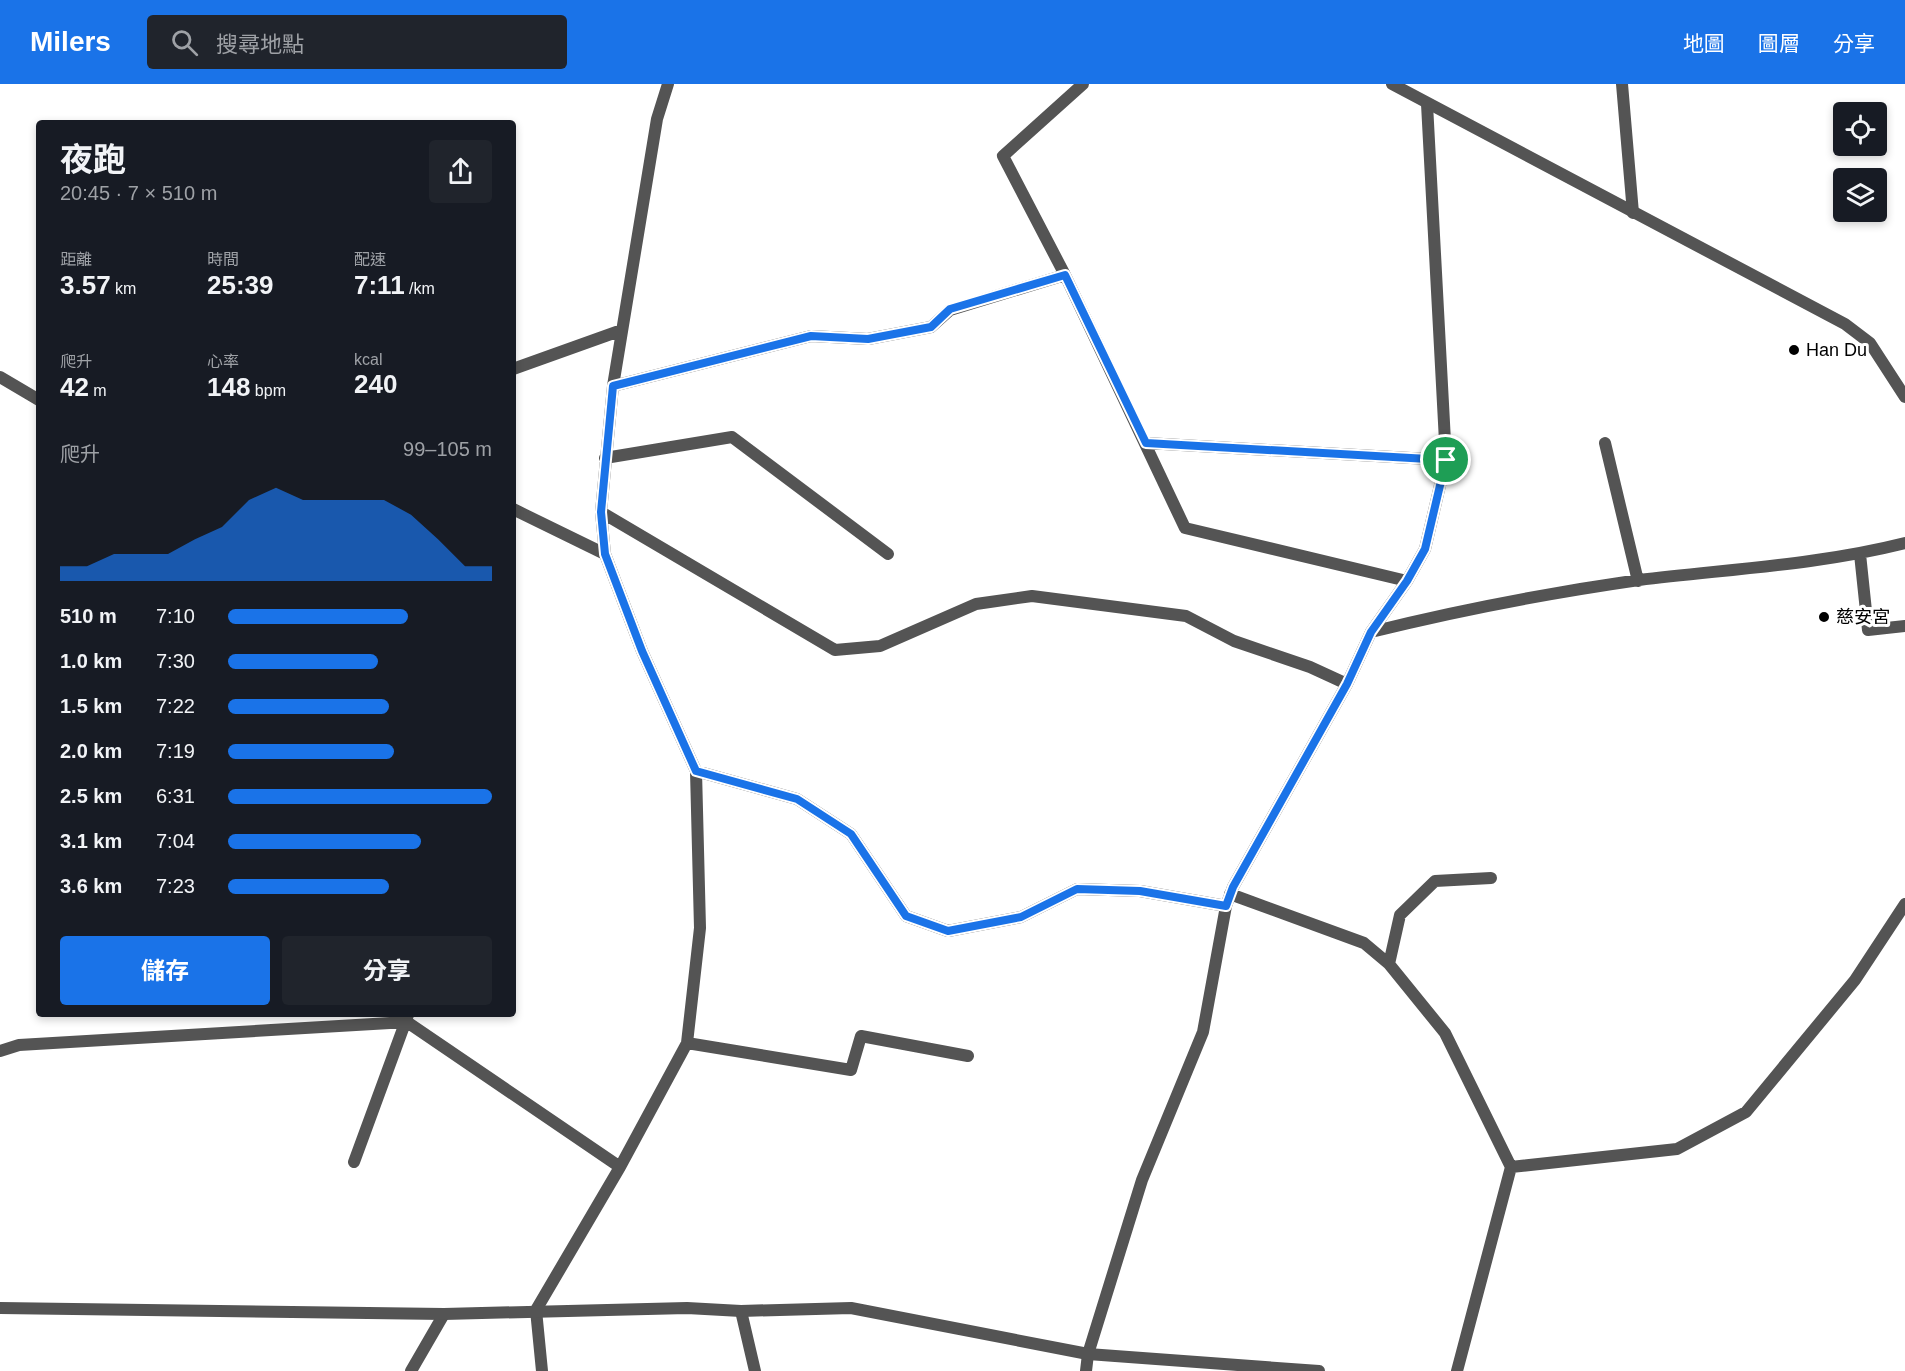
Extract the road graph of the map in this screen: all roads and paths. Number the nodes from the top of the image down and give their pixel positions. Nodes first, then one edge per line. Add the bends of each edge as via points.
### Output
1 (668, 84) edge
2 (1083, 84) edge
3 (1392, 84) edge
4 (1622, 84) edge
5 (1426, 104) junction
6 (1634, 213) junction
7 (1065, 275) junction
8 (622, 330) junction
9 (516, 368) edge
10 (0, 377) edge
11 (613, 386) junction
12 (1905, 397) edge
13 (36, 398) edge
14 (1146, 443) junction
15 (1605, 443) dead end
16 (605, 458) junction
17 (1446, 460) junction
18 (516, 510) edge
19 (601, 512) junction
20 (1905, 543) edge
21 (605, 554) junction
22 (888, 554) dead end
23 (1860, 554) junction
24 (1407, 581) junction
25 (1638, 581) junction
26 (1905, 626) edge
27 (1371, 632) junction
28 (1347, 684) junction
29 (696, 771) junction
30 (1491, 878) dead end
31 (1228, 900) junction
32 (1905, 904) edge
33 (1389, 964) junction
34 (408, 1018) edge
35 (687, 1043) junction
36 (0, 1051) edge
37 (968, 1056) dead end
38 (354, 1162) dead end
39 (620, 1167) junction
40 (1511, 1167) junction
41 (0, 1308) edge
42 (536, 1310) junction
43 (741, 1311) junction
44 (444, 1314) junction
45 (1088, 1354) junction
46 (411, 1371) edge
47 (542, 1371) edge
48 (755, 1371) edge
49 (1086, 1371) edge
50 (1319, 1371) edge
51 (1457, 1371) edge

1 - 8 street via 657,119
2 - 7 street via 1004,156
3 - 5 street
4 - 6 street
5 - 6 street
5 - 17 street
6 - 12 street via 1845,324 1870,343
7 - 11 street via 950,309 931,327 868,339 811,336
7 - 14 street
8 - 9 street
8 - 11 street
10 - 13 street
11 - 16 street
14 - 17 street
14 - 24 street via 1185,528
15 - 25 street
16 - 19 street
16 - 22 street via 732,438
17 - 24 street via 1425,549
18 - 21 street
19 - 21 street
19 - 28 street via 835,650 880,646 976,604 1032,596 1186,616 1234,640
20 - 23 street
21 - 29 street via 642,651
23 - 25 street
23 - 26 street via 1868,630
24 - 27 street
25 - 27 street via 1455,611
27 - 28 street
28 - 31 street
29 - 31 street via 797,799 851,834 906,916 948,931 1021,917 1077,889
29 - 35 street via 700,928
30 - 33 street via 1435,880 1400,915
31 - 33 street via 1364,943
31 - 45 street via 1203,1032 1142,1180
32 - 40 street via 1855,980 1746,1112 1677,1149
33 - 40 street via 1445,1033
34 - 36 street via 19,1045
34 - 38 street
34 - 39 street
35 - 37 street via 851,1070 861,1036
35 - 39 street
39 - 42 street
40 - 51 street
41 - 44 street
42 - 43 street
42 - 44 street
42 - 47 street
43 - 45 street via 850,1308
43 - 48 street
44 - 46 street
45 - 49 street
45 - 50 street

